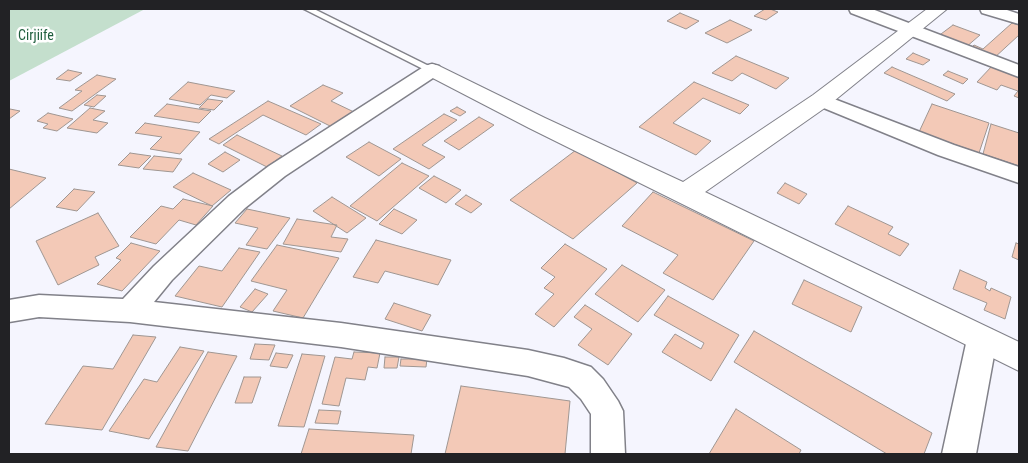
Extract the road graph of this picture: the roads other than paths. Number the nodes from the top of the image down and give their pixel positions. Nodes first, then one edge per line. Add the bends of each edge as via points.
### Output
1 (308, 9) edge
2 (857, 9) edge
3 (938, 9) edge
4 (988, 9) edge
5 (1019, 19) edge
6 (911, 29) junction
7 (432, 70) junction
8 (1019, 71) edge
9 (821, 100) junction
10 (1019, 175) edge
11 (685, 193) junction
12 (9, 311) edge
13 (130, 311) junction
14 (982, 339) junction
15 (1019, 357) edge
16 (608, 454) edge
17 (959, 454) edge

1 - 7 lane
2 - 6 street
3 - 6 street
4 - 5 street
6 - 8 street
6 - 9 street
7 - 11 street
7 - 13 street via 277,170 237,202 163,273
9 - 10 street
9 - 11 street
11 - 14 street
12 - 13 street via 39,306
13 - 16 street via 341,334 564,371 586,383 607,411
14 - 15 street
14 - 17 street

